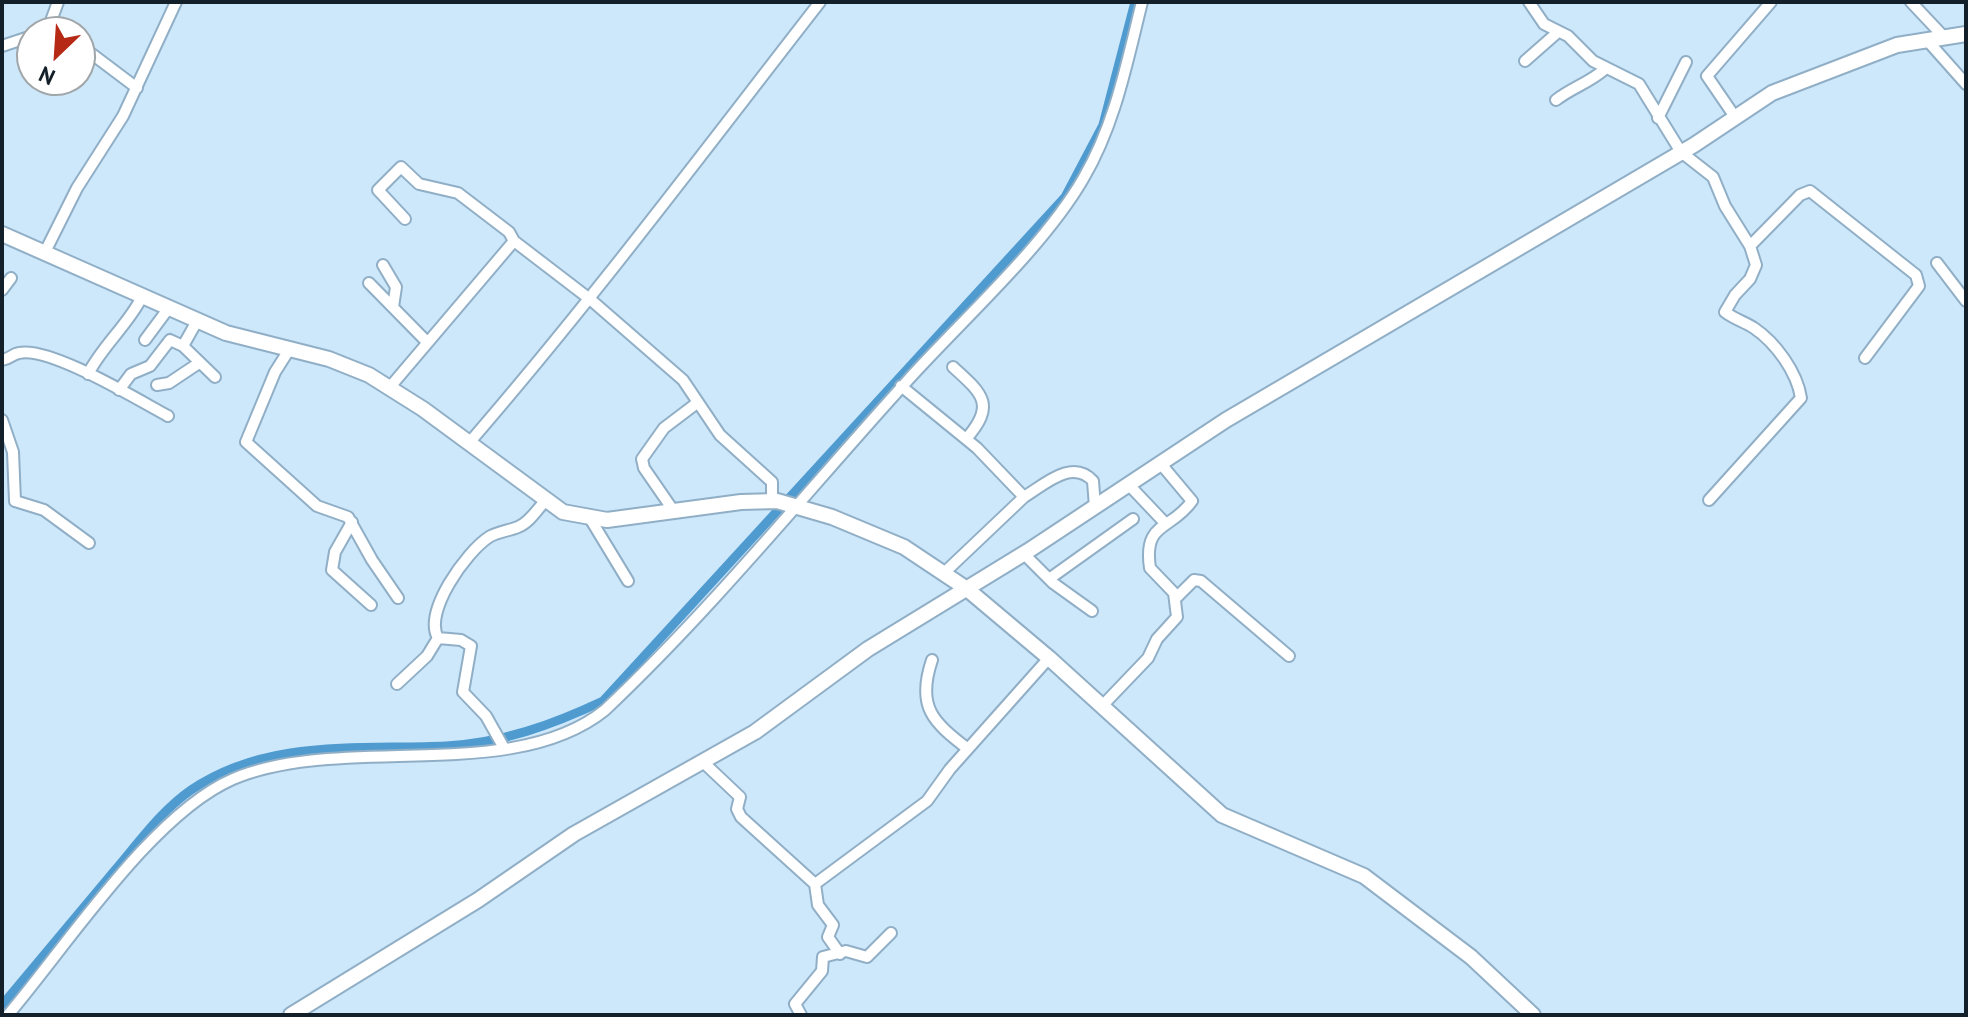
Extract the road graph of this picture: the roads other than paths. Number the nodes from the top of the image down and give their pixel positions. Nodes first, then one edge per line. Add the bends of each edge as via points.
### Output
1 (176, 2) edge
2 (820, 2) edge
3 (1142, 2) edge
4 (1771, 2) edge
5 (1911, 2) edge
6 (1533, 3) edge
7 (1558, 32) junction
8 (1966, 34) edge
9 (1943, 36) junction
10 (1926, 39) junction
11 (96, 57) edge
12 (1525, 61) dead end
13 (1686, 62) dead end
14 (1605, 69) junction
15 (1966, 84) edge
16 (137, 88) junction
17 (1556, 100) dead end
18 (1735, 117) junction
19 (1658, 118) junction
20 (1681, 152) junction
21 (405, 219) dead end
22 (2, 234) edge
23 (514, 241) junction
24 (1750, 246) junction
25 (45, 252) junction
26 (1937, 263) dead end
27 (383, 265) dead end
28 (11, 278) dead end
29 (369, 283) dead end
30 (2, 290) edge
31 (142, 297) junction
32 (591, 300) junction
33 (1966, 301) edge
34 (393, 307) junction
35 (168, 309) junction
36 (197, 321) junction
37 (145, 340) dead end
38 (427, 342) junction
39 (183, 346) junction
40 (289, 350) junction
41 (1865, 358) dead end
42 (2, 360) edge
43 (199, 363) junction
44 (953, 367) dead end
45 (88, 374) junction
46 (215, 377) dead end
47 (157, 385) dead end
48 (901, 386) junction
49 (390, 387) junction
50 (119, 390) junction
51 (697, 403) junction
52 (168, 416) dead end
53 (2, 420) edge
54 (966, 439) junction
55 (469, 443) junction
56 (1161, 464) junction
57 (1129, 485) junction
58 (1024, 497) junction
59 (1709, 500) dead end
60 (545, 501) junction
61 (784, 504) junction
62 (1095, 507) junction
63 (673, 510) junction
64 (1133, 519) dead end
65 (591, 520) junction
66 (352, 522) junction
67 (1165, 523) junction
68 (89, 543) dead end
69 (1024, 554) junction
70 (945, 572) junction
71 (1049, 579) junction
72 (628, 581) dead end
73 (967, 589) junction
74 (398, 598) dead end
75 (1175, 599) junction
76 (371, 605) dead end
77 (1092, 611) dead end
78 (438, 638) junction
79 (1289, 656) dead end
80 (1049, 658) junction
81 (932, 660) dead end
82 (397, 684) dead end
83 (1103, 705) junction
84 (503, 746) junction
85 (968, 749) junction
86 (703, 762) junction
87 (815, 884) junction
88 (891, 933) dead end
89 (840, 954) junction
90 (8, 1015) edge
91 (291, 1015) edge
92 (801, 1015) edge
93 (1533, 1015) edge

1 - 16 street
2 - 32 street
3 - 48 street via 1120,90 1083,179 1051,223
4 - 18 street via 1707,76
5 - 9 street
6 - 7 street via 1544,24
7 - 12 street
7 - 14 street
8 - 9 street
9 - 10 street
10 - 15 street
10 - 18 street via 1819,73 1772,93
11 - 16 street
13 - 19 street
14 - 17 street
14 - 19 street via 1639,84
16 - 25 street
18 - 20 street
19 - 20 street
20 - 24 street via 1713,177
20 - 56 street
21 - 23 street via 378,190 401,167 419,184 458,193
22 - 25 street
23 - 32 street
23 - 38 street
24 - 41 street via 1810,191 1916,275 1919,286
24 - 59 street via 1753,274 1725,312 1769,342 1793,372 1801,398
25 - 31 street
26 - 33 street
27 - 34 street via 396,287
28 - 30 street
29 - 34 street
31 - 35 street
31 - 45 street
32 - 51 street via 683,380
32 - 55 street
34 - 38 street
35 - 36 street
35 - 37 street
36 - 39 street
36 - 40 street
38 - 49 street
39 - 43 street
39 - 50 street via 167,341 150,366 131,374
40 - 49 street via 347,365
40 - 66 street via 246,442 317,506
42 - 45 street via 34,354
43 - 46 street
43 - 47 street
44 - 54 street via 976,388 984,410
45 - 50 street
48 - 54 street
48 - 61 street
49 - 55 street
50 - 52 street
51 - 61 street via 720,435 772,482
51 - 63 street via 664,428 642,459
53 - 68 street via 13,452 15,501 44,510
54 - 58 street
55 - 60 street
56 - 57 street
56 - 67 street via 1192,501
57 - 62 street
57 - 67 street
58 - 62 street via 1078,471 1093,481
58 - 70 street
60 - 65 street
60 - 78 street via 523,525 488,537 456,574 436,610
61 - 63 street
61 - 70 street via 882,537
61 - 84 street via 599,714 560,733
62 - 69 street
63 - 65 street
64 - 71 street
65 - 72 street
66 - 74 street
66 - 76 street via 335,552 332,570
67 - 75 street via 1152,535 1150,563
69 - 71 street
69 - 73 street
70 - 73 street
71 - 77 street
73 - 80 street
73 - 86 street via 868,649 755,732
75 - 79 street via 1194,580 1201,581
75 - 83 street via 1175,619 1148,658
78 - 82 street via 424,660
78 - 84 street via 471,646 463,692
80 - 83 street
80 - 85 street
81 - 85 street via 927,676 929,712
83 - 93 street via 1222,815 1364,876 1471,957
84 - 90 street via 299,763 220,787 194,802 153,840
85 - 87 street via 917,810
86 - 87 street via 740,797 741,817
86 - 91 street via 574,834
87 - 89 street via 818,905 833,925 828,937
88 - 89 street via 867,957
89 - 92 street via 823,957 822,971 795,1004

